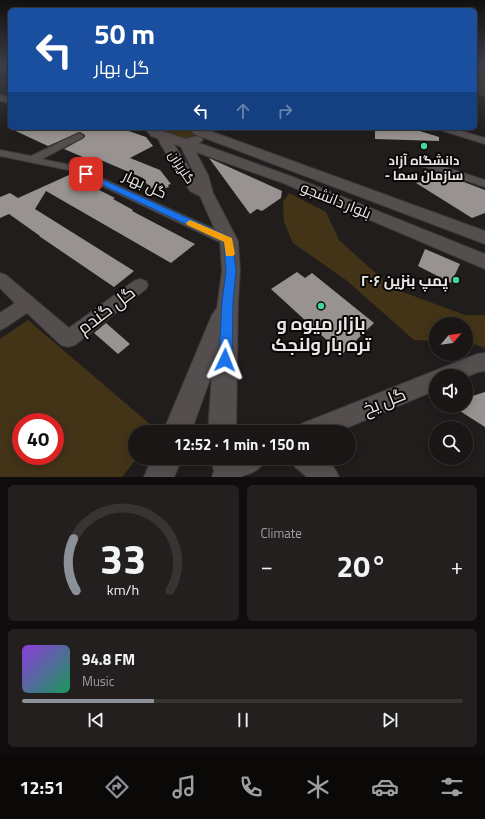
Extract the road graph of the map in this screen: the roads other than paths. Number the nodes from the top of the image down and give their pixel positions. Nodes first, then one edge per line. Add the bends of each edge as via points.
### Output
1 (450, 130) edge
2 (153, 131) edge
3 (191, 134) edge
4 (485, 134) edge
5 (79, 136) dead end
6 (470, 136) junction
7 (485, 141) edge
8 (0, 153) edge
9 (34, 160) junction
10 (420, 162) dead end
11 (485, 184) edge
12 (206, 193) junction
13 (485, 238) edge
14 (229, 240) junction
15 (485, 262) edge
16 (0, 279) edge
17 (140, 285) dead end
18 (228, 302) junction
19 (27, 304) junction
20 (0, 322) edge
21 (485, 362) edge
22 (462, 369) edge
23 (429, 383) edge
24 (180, 425) edge
25 (222, 425) edge
26 (326, 425) edge
27 (164, 465) edge
28 (312, 465) edge
29 (159, 477) edge
30 (326, 477) edge

1 - 6 street
2 - 3 main road
2 - 12 street, گلریزان via 167,145 195,188
3 - 12 street, گلریزان
3 - 13 main road, بلوار دانشجو
3 - 15 main road, بلوار دانشجو via 288,180
4 - 6 street
5 - 9 street
6 - 7 street
8 - 9 street, گل بهار
9 - 14 street, گل بهار via 71,168
10 - 11 street
12 - 14 street, گلریزان
14 - 18 street, گلریزان via 231,271
16 - 19 street, گل گندم
17 - 19 street, گل گندم via 68,339
18 - 24 street, گلریزان
18 - 25 street, گلریزان
19 - 20 street
21 - 22 street
23 - 26 street, گل یخ
27 - 29 street
28 - 30 street

